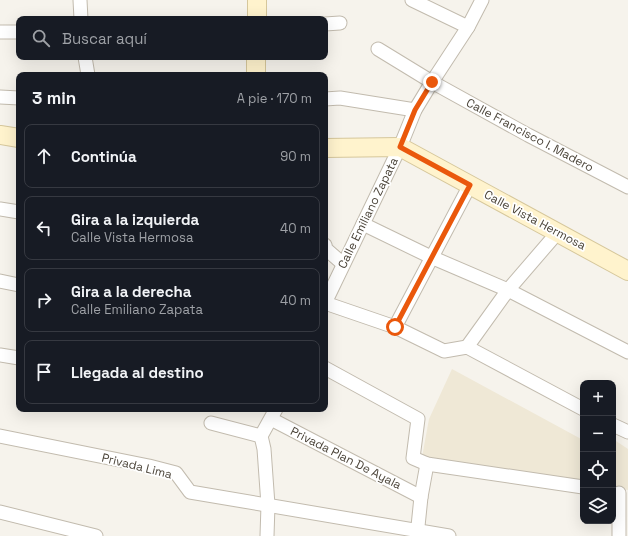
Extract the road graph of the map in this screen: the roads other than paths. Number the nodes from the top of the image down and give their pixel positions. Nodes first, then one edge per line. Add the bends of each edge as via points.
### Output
1 (80, 0) edge
2 (256, 0) edge
3 (412, 0) edge
4 (482, 0) edge
5 (81, 16) edge
6 (257, 16) edge
7 (340, 23) dead end
8 (328, 24) edge
9 (468, 27) junction
10 (0, 32) edge
11 (16, 32) edge
12 (378, 49) dead end
13 (86, 60) edge
14 (256, 60) edge
15 (88, 72) edge
16 (256, 72) edge
17 (432, 82) junction
18 (0, 97) edge
19 (16, 98) edge
20 (328, 99) edge
21 (415, 110) junction
22 (0, 135) edge
23 (16, 138) edge
24 (400, 147) junction
25 (328, 148) edge
26 (470, 185) junction
27 (628, 187) edge
28 (0, 209) edge
29 (16, 212) edge
30 (363, 224) junction
31 (558, 232) junction
32 (328, 252) edge
33 (431, 257) junction
34 (343, 264) junction
35 (628, 271) edge
36 (0, 282) edge
37 (16, 285) edge
38 (508, 290) junction
39 (328, 296) edge
40 (328, 304) edge
41 (395, 327) junction
42 (467, 347) junction
43 (628, 352) edge
44 (0, 355) edge
45 (16, 358) edge
46 (328, 370) edge
47 (580, 407) edge
48 (274, 414) edge
49 (211, 423) dead end
50 (616, 426) edge
51 (628, 432) edge
52 (0, 436) edge
53 (261, 436) junction
54 (427, 464) junction
55 (580, 487) edge
56 (620, 493) edge
57 (421, 497) junction
58 (268, 505) junction
59 (0, 512) edge
60 (418, 534) edge
61 (96, 536) edge
62 (268, 536) edge
63 (449, 536) edge
64 (619, 536) edge

1 - 5 street
2 - 6 street
3 - 9 street
4 - 9 street, Calle Emiliano Zapata
7 - 8 street
9 - 17 street, Calle Emiliano Zapata
10 - 11 street
12 - 17 street, Calle Francisco I. Madero
13 - 15 street
14 - 16 street
17 - 21 street, Calle Emiliano Zapata
17 - 27 street, Calle Francisco I. Madero
18 - 19 street
20 - 21 street via 340,98
21 - 24 street, Calle Emiliano Zapata
22 - 23 street
24 - 25 street
24 - 26 street, Calle Vista Hermosa
24 - 30 street, Calle Emiliano Zapata
26 - 31 street, Calle Vista Hermosa
26 - 33 street
28 - 29 street
30 - 33 street
30 - 34 street, Calle Emiliano Zapata
31 - 35 street, Calle Vista Hermosa
31 - 38 street
32 - 34 street
33 - 38 street
33 - 41 street
34 - 39 street, Calle Emiliano Zapata
36 - 37 street
38 - 42 street
38 - 43 street
40 - 41 street
41 - 42 street via 444,351
42 - 47 street
44 - 45 street
46 - 54 street via 418,419 413,458
48 - 53 street
48 - 57 street, Privada Plan De Ayala
49 - 53 street
50 - 51 street
52 - 58 street, Privada Lima via 176,473 190,492
53 - 58 street
54 - 55 street
54 - 57 street
56 - 64 street
57 - 60 street
58 - 60 street, Privada Lima
58 - 62 street
59 - 61 street
60 - 63 street, Privada Lima

